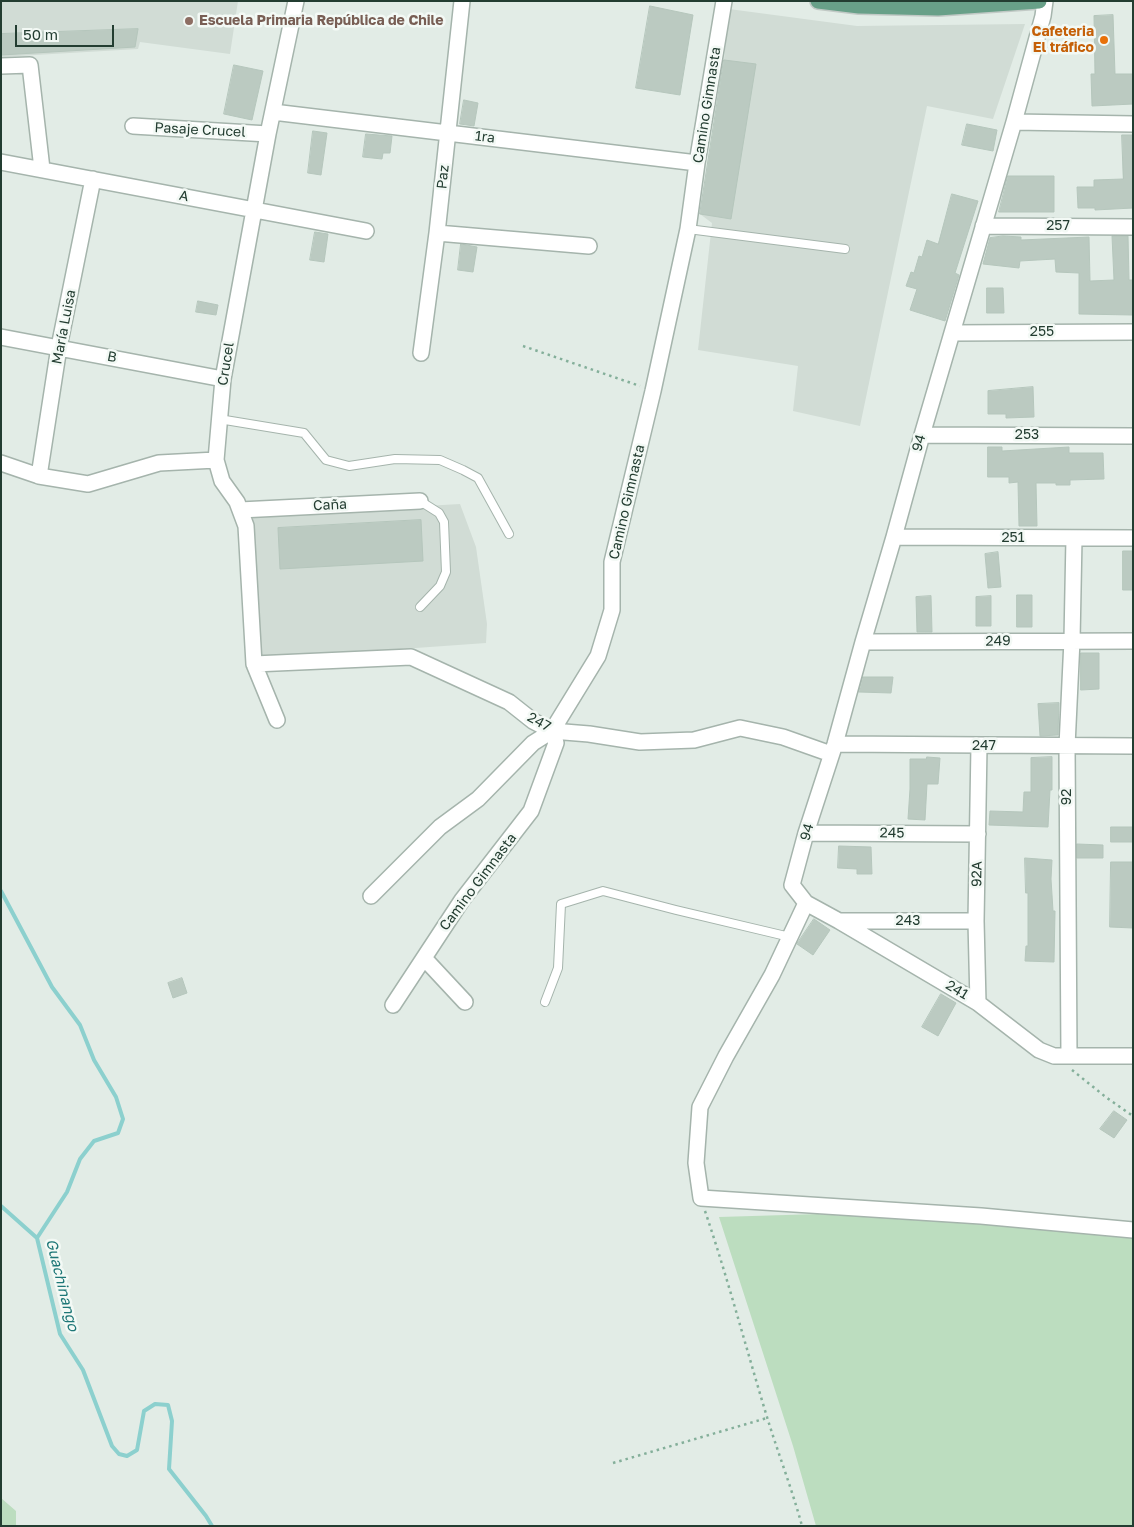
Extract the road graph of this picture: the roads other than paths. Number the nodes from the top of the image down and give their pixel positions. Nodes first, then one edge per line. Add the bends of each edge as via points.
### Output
1 (296, 1) edge
2 (462, 1) edge
3 (724, 1) edge
4 (818, 1) edge
5 (1039, 1) edge
6 (1044, 1) edge
7 (1020, 2) edge
8 (938, 4) edge
9 (1, 66) edge
10 (273, 112) junction
11 (1014, 122) junction
12 (1133, 124) edge
13 (133, 126) dead end
14 (447, 133) junction
15 (268, 134) junction
16 (1, 162) edge
17 (697, 163) junction
18 (42, 169) junction
19 (93, 179) junction
20 (254, 210) junction
21 (983, 226) junction
22 (1133, 227) edge
23 (688, 229) junction
24 (366, 231) dead end
25 (437, 233) junction
26 (589, 246) dead end
27 (845, 249) dead end
28 (952, 332) junction
29 (1133, 332) edge
30 (1, 336) edge
31 (59, 347) junction
32 (421, 353) dead end
33 (223, 379) junction
34 (219, 419) junction
35 (922, 435) junction
36 (1133, 436) edge
37 (216, 460) junction
38 (1, 463) edge
39 (39, 476) junction
40 (420, 501) joint
41 (240, 510) junction
42 (510, 534) dead end
43 (894, 537) junction
44 (1074, 538) junction
45 (1133, 538) edge
46 (420, 607) dead end
47 (1072, 640) junction
48 (1133, 641) edge
49 (862, 642) junction
50 (254, 664) junction
51 (277, 720) dead end
52 (552, 731) junction
53 (979, 746) junction
54 (1066, 746) junction
55 (1133, 746) edge
56 (833, 749) junction
57 (806, 833) junction
58 (978, 834) junction
59 (792, 885) joint
60 (371, 896) dead end
61 (806, 903) junction
62 (840, 921) junction
63 (976, 921) junction
64 (790, 937) junction
65 (424, 958) junction
66 (465, 1002) dead end
67 (545, 1002) dead end
68 (978, 1003) junction
69 (393, 1005) dead end
70 (1062, 1056) junction
71 (1133, 1056) edge
72 (1133, 1230) edge

1 - 10 street, Crucel
2 - 14 street, Paz
3 - 17 street, Camino Gimnasta
4 - 8 main road via 859,6
5 - 7 main road
6 - 11 street, 94 via 1043,16
7 - 8 main road
9 - 18 street via 30,65
10 - 14 street, 1ra
10 - 15 street, Crucel
11 - 12 street
11 - 21 street, 94
13 - 15 street, Pasaje Crucel
14 - 17 street, 1ra
14 - 25 street, Paz
15 - 20 street, Crucel
16 - 18 street, A
17 - 23 street, Camino Gimnasta
18 - 19 street, A
19 - 20 street, A
19 - 31 street, María Luisa
20 - 24 street, A
20 - 33 street, Crucel
21 - 22 street, 257
21 - 28 street, 94
23 - 27 lane
23 - 52 street, Camino Gimnasta via 612,562 612,610 598,656
25 - 26 street
25 - 32 street, Paz
28 - 29 street, 255
28 - 35 street, 94
30 - 31 street, B
31 - 33 street, B
31 - 39 street, María Luisa
33 - 34 street, Crucel
34 - 37 street, Crucel
34 - 42 lane via 304,433 326,460 349,466 395,459 440,460 478,478
35 - 36 street, 253
35 - 43 street, 94
37 - 39 street via 159,463 88,484
37 - 41 street, Crucel via 222,481
38 - 39 street
40 - 41 street, Caña
40 - 46 lane via 439,513 444,522 446,572 440,586
41 - 50 street, Crucel via 246,526
43 - 44 street, 251
43 - 49 street, 94
44 - 45 street, 251
44 - 47 street, 92
47 - 48 street, 249
47 - 49 street, 249
47 - 54 street, 92
49 - 56 street, 94
50 - 51 street, Crucel
50 - 52 street, 247 via 412,657 509,702
52 - 56 street, 247 via 640,742 694,740 740,728
52 - 60 street via 533,743 478,799 440,827
52 - 65 street, Camino Gimnasta via 556,743 531,811 462,900
53 - 54 street, 247
53 - 56 street, 247
53 - 58 street, 92A
54 - 55 street, 247
54 - 70 street, 92
56 - 57 street, 94
57 - 58 street, 245
57 - 59 street, 94
58 - 63 street, 92A
59 - 61 street, 241
61 - 62 street, 241
61 - 64 street
62 - 63 street, 243
62 - 68 street, 241
63 - 68 street, 92A
64 - 67 lane via 603,891 561,904 558,968
64 - 72 street via 700,1107 696,1162 701,1198 981,1216
65 - 66 street
65 - 69 street, Camino Gimnasta
68 - 70 street, 241 via 1039,1050
70 - 71 street, 241

